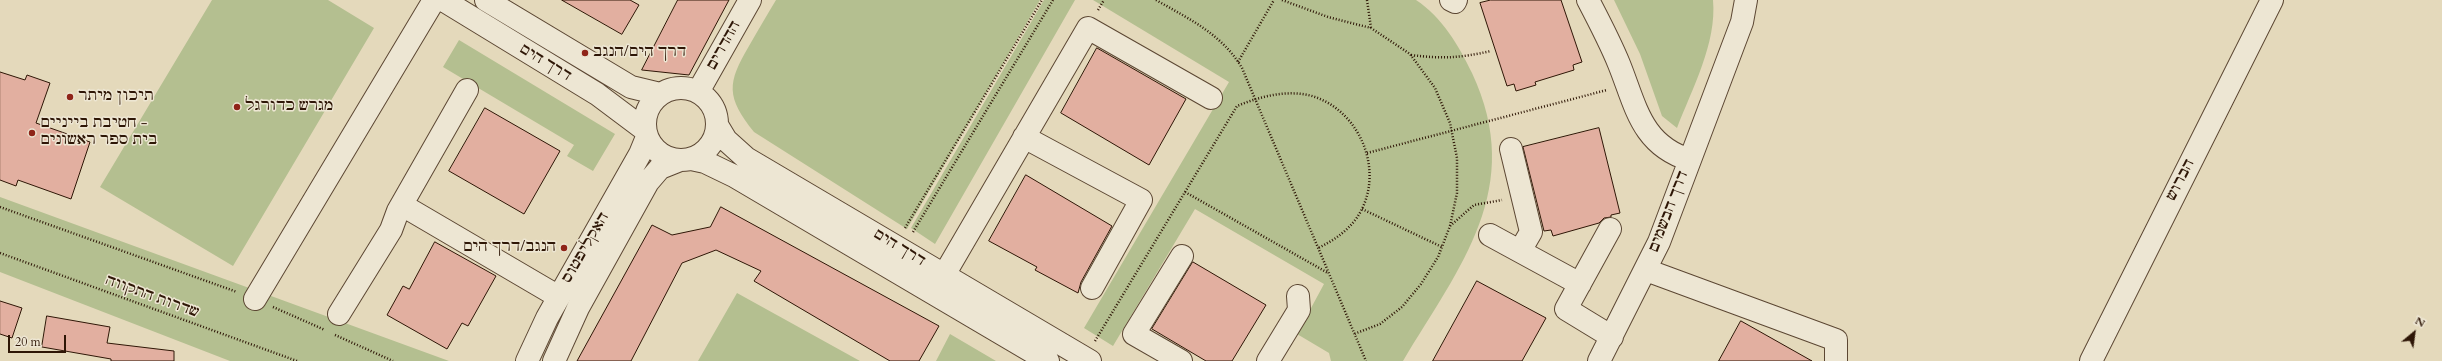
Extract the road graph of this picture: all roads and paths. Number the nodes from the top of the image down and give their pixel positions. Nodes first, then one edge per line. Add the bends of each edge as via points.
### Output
1 (434, 0) edge
2 (443, 0) edge
3 (486, 0) edge
4 (750, 0) edge
5 (1042, 0) edge
6 (1053, 0) edge
7 (1156, 0) edge
8 (1274, 0) edge
9 (1282, 0) edge
10 (1367, 0) edge
11 (1451, 0) edge
12 (1456, 0) edge
13 (1588, 0) edge
14 (1731, 0) edge
15 (1746, 0) edge
16 (2272, 0) edge
17 (1371, 28) junction
18 (1491, 51) dead end
19 (1410, 54) junction
20 (1728, 58) junction
21 (1238, 62) junction
22 (1627, 85) junction
23 (467, 90) dead end
24 (698, 92) junction
25 (660, 94) junction
26 (1211, 98) dead end
27 (1255, 98) junction
28 (717, 125) junction
29 (1451, 131) junction
30 (646, 133) junction
31 (1024, 137) junction
32 (1511, 149) dead end
33 (1367, 153) junction
34 (685, 160) junction
35 (1690, 160) junction
36 (1185, 192) junction
37 (1522, 197) junction
38 (402, 205) junction
39 (0, 207) edge
40 (1362, 210) junction
41 (1450, 226) junction
42 (1610, 229) dead end
43 (1490, 235) dead end
44 (1442, 247) junction
45 (899, 248) junction
46 (1318, 248) junction
47 (1520, 251) junction
48 (0, 253) edge
49 (1182, 256) dead end
50 (1646, 270) junction
51 (1328, 273) junction
52 (944, 275) junction
53 (1580, 284) junction
54 (1092, 288) dead end
55 (1298, 296) dead end
56 (559, 297) junction
57 (255, 299) junction
58 (339, 314) dead end
59 (1354, 334) junction
60 (1612, 337) junction
61 (1088, 359) edge
62 (297, 361) edge
63 (393, 361) edge
64 (528, 361) edge
65 (554, 361) edge
66 (1048, 361) edge
67 (1181, 361) edge
68 (1268, 361) edge
69 (1366, 361) edge
70 (1599, 361) edge
71 (1836, 361) edge
72 (2090, 361) edge

1 - 57 street
2 - 30 street, דרך הים via 597,94
3 - 25 street, דרך הים via 631,87
4 - 24 street, ההדרים
5 - 45 path
6 - 45 path
7 - 21 path via 1213,34
8 - 21 path
9 - 17 path via 1328,17
10 - 17 path
11 - 12 street
13 - 22 street
14 - 20 street, דרך הבשמים via 1732,26
15 - 20 street, דרך הבשמים via 1742,22
16 - 72 street, הברוש
17 - 19 path
18 - 19 path via 1463,58 1441,59
19 - 29 path via 1435,88
20 - 35 street, דרך הבשמים
21 - 27 path
22 - 29 path
22 - 35 street via 1638,115 1649,134 1669,152
23 - 38 street
24 - 25 street via 681,88
24 - 28 street via 714,109
25 - 30 street via 652,101 646,112
26 - 31 street via 1088,28
27 - 33 path via 1296,94 1322,100 1333,106 1354,125
27 - 36 path via 1237,106 1231,113
27 - 46 path
28 - 34 street via 709,147 701,154
28 - 45 street, דרך הים via 732,147 746,158
29 - 33 path
29 - 41 path via 1457,158 1457,193
30 - 34 street via 654,148 663,156
30 - 56 street, האקליפטוס via 640,154
31 - 52 street
31 - 54 street via 1141,200
32 - 37 street
33 - 40 path via 1370,178
34 - 65 street, האקליפטוס via 660,168 648,182 578,308
34 - 66 street, דרך הים via 705,162 734,176
35 - 50 street, דרך הבשמים
36 - 51 path
36 - 61 path
37 - 41 path via 1474,205
37 - 47 street via 1531,232
38 - 56 street
38 - 58 street via 391,230
39 - 57 path
40 - 44 path
40 - 46 path via 1341,235
41 - 44 path
42 - 53 street
43 - 47 street
44 - 59 path via 1422,284 1402,307 1380,324
45 - 52 street, דרך הים
46 - 51 path
47 - 53 street
48 - 62 path, שדרות התקווה
49 - 67 street via 1134,334
50 - 60 street, דרך הבשמים
50 - 71 street via 1836,340
51 - 59 path
52 - 61 street, דרך הים
53 - 60 street via 1566,309
55 - 68 street via 1299,310
56 - 64 street, האקליפטוס
57 - 63 path
59 - 69 path
60 - 70 street, דרך הבשמים

